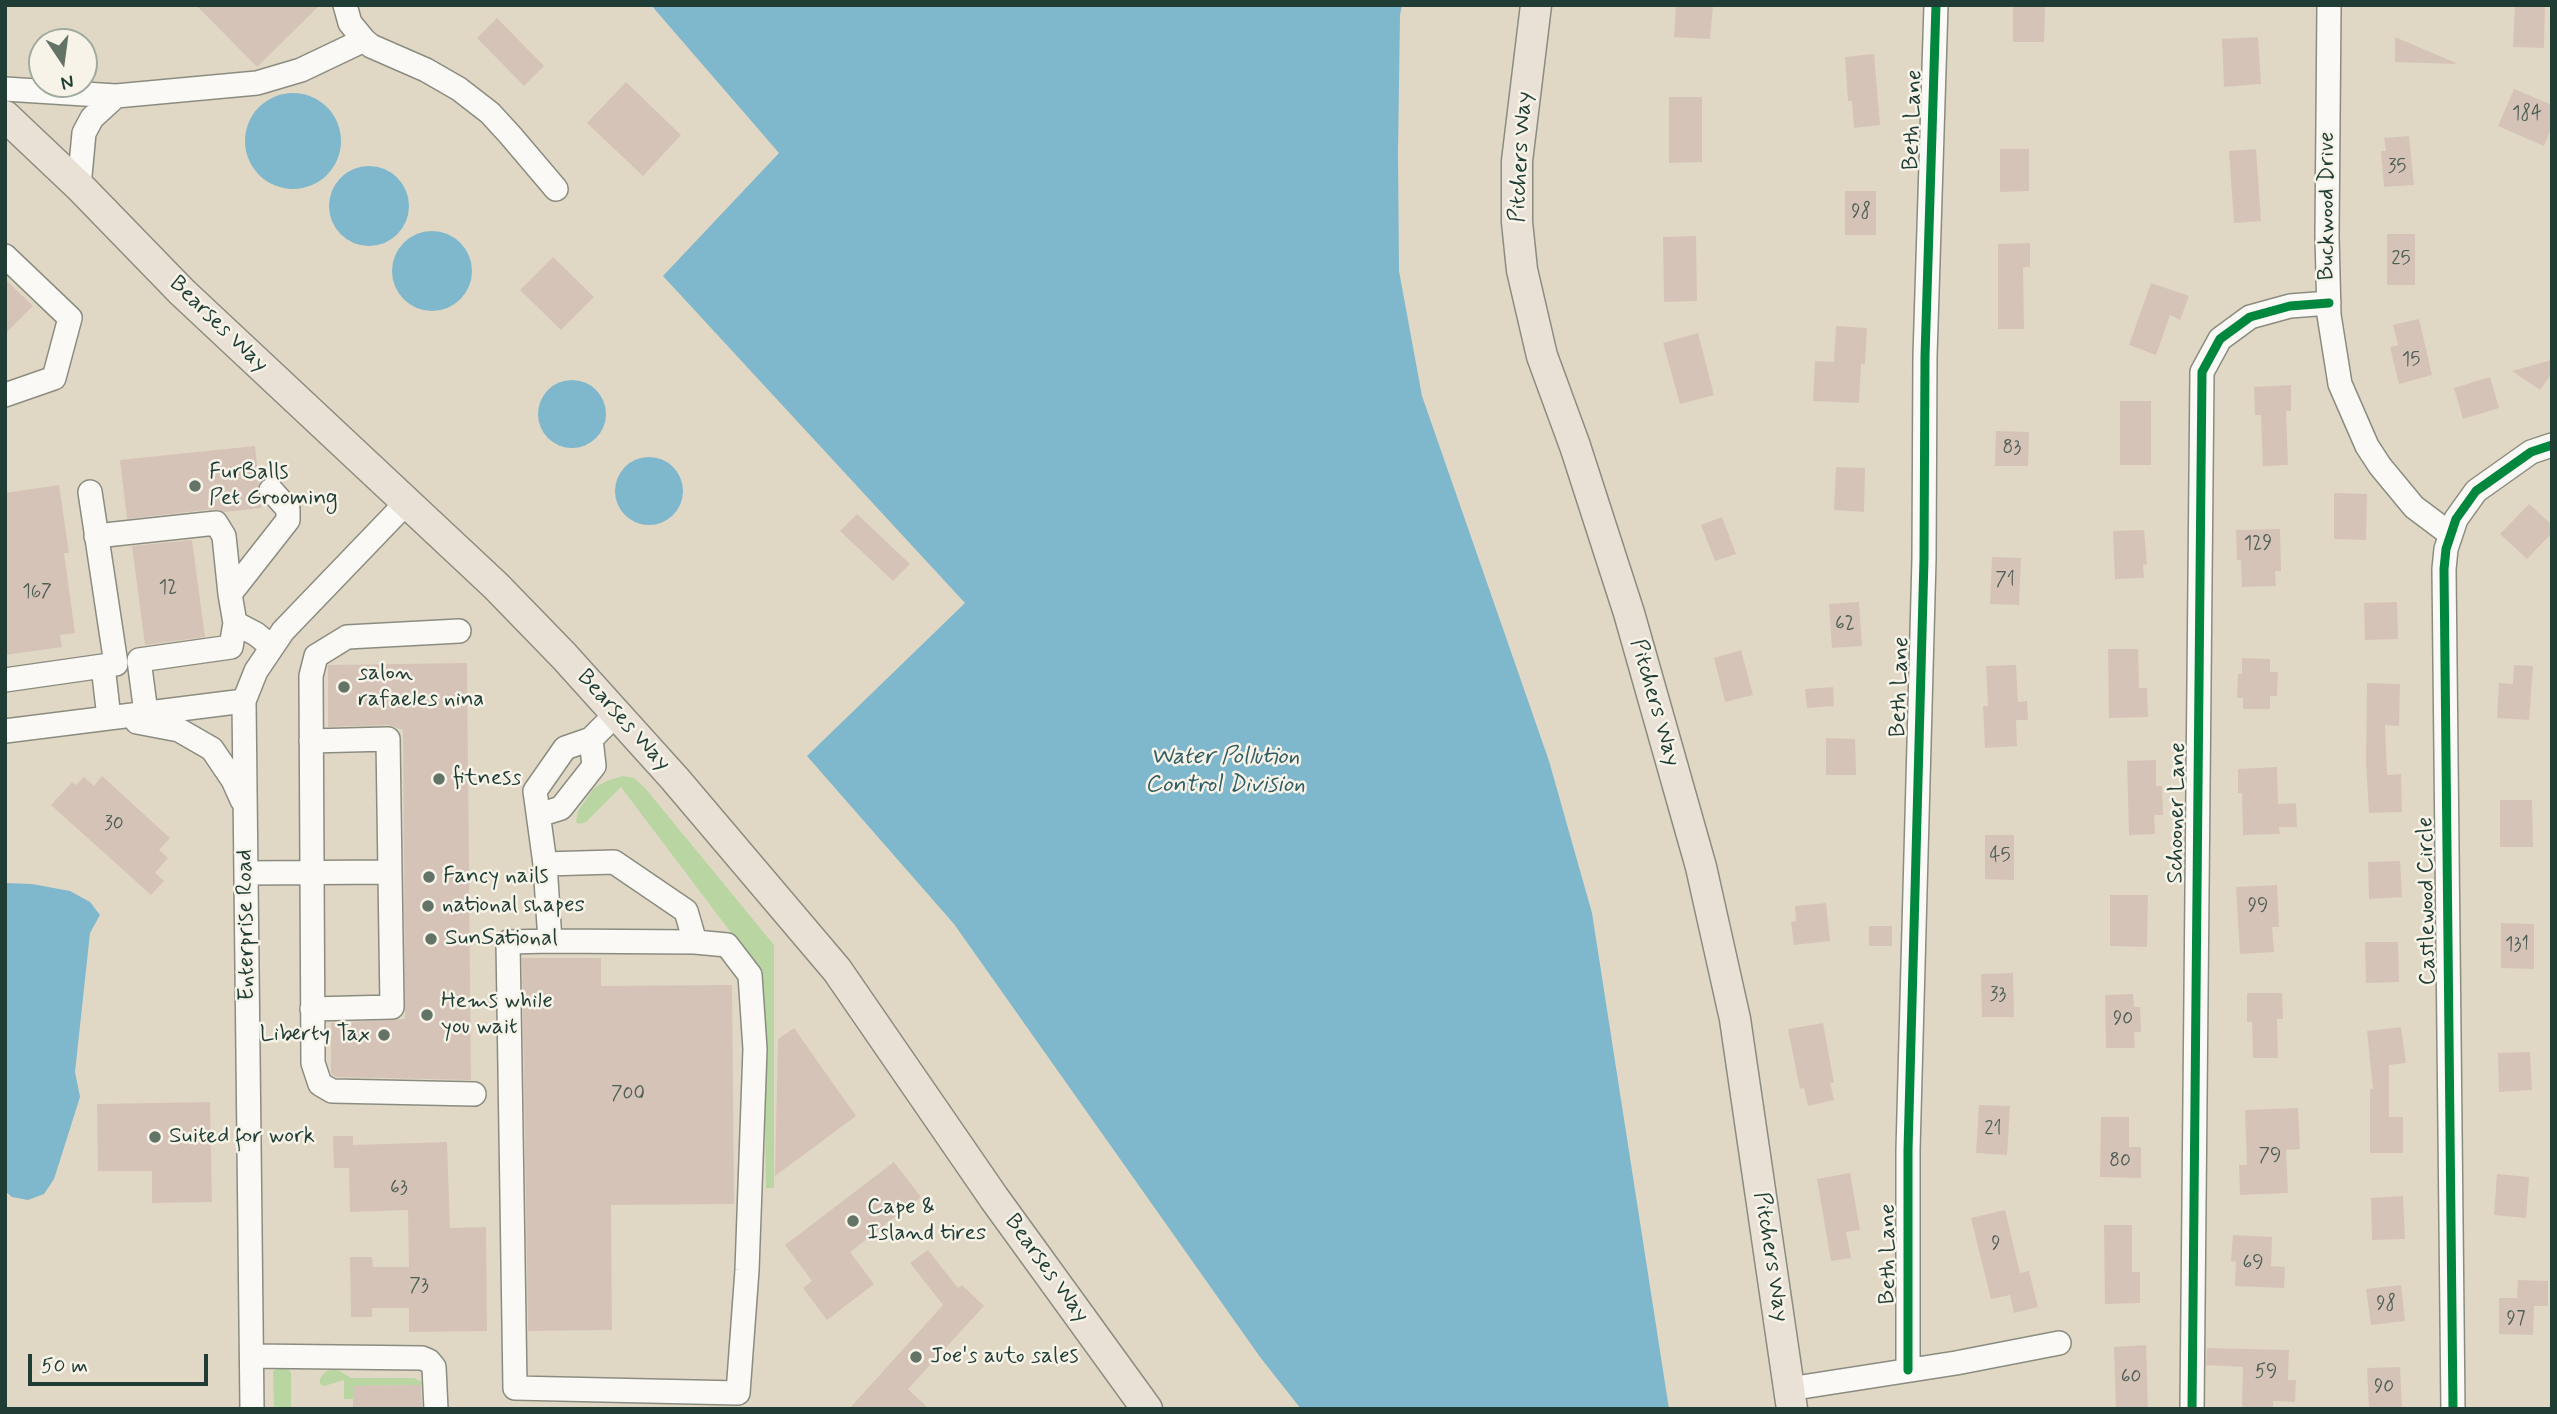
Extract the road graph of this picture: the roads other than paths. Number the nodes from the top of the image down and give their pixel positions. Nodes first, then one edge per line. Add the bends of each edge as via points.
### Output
1 (345, 5) edge
2 (1536, 5) edge
3 (1936, 5) edge
4 (2329, 5) edge
5 (364, 40) junction
6 (5, 89) edge
7 (116, 96) junction
8 (5, 116) edge
9 (79, 186) junction
10 (556, 189) dead end
11 (5, 256) edge
12 (2329, 303) junction
13 (5, 395) edge
14 (2552, 445) edge
15 (271, 490) dead end
16 (90, 492) dead end
17 (407, 502) junction
18 (2450, 534) junction
19 (96, 536) junction
20 (230, 594) junction
21 (235, 623) junction
22 (458, 631) dead end
23 (272, 647) junction
24 (138, 660) junction
25 (109, 665) junction
26 (5, 680) edge
27 (244, 701) junction
28 (146, 713) junction
29 (617, 713) junction
30 (102, 719) junction
31 (5, 732) edge
32 (591, 739) junction
33 (311, 741) junction
34 (246, 808) junction
35 (539, 816) junction
36 (545, 864) junction
37 (388, 872) junction
38 (246, 873) junction
39 (312, 873) junction
40 (550, 942) junction
41 (695, 942) junction
42 (312, 1009) junction
43 (474, 1094) dead end
44 (2059, 1343) dead end
45 (253, 1356) junction
46 (1908, 1370) junction
47 (1790, 1399) edge
48 (252, 1409) edge
49 (436, 1409) edge
50 (1147, 1409) edge
51 (2192, 1409) edge
52 (2453, 1409) edge

1 - 5 street via 349,23
2 - 47 main road, Pitchers Way via 1517,174 1522,270 1542,356 1629,613 1701,867 1735,1019
3 - 46 street, Beth Lane via 1925,356
4 - 12 street, Buckwood Drive
5 - 7 street via 274,79
5 - 10 street via 459,89 511,136
6 - 7 street
7 - 9 street via 92,118 84,133
8 - 9 main road, Bearses Way
9 - 17 main road, Bearses Way via 182,292
11 - 13 street via 70,318 54,378
12 - 18 street, Buckwood Drive via 2340,384 2367,446 2413,507
12 - 51 street, Schooner Lane via 2290,306 2250,317 2220,339 2202,372
14 - 18 street, Castlewood Circle via 2531,452 2476,491
15 - 20 street via 288,509 288,520
16 - 19 street
17 - 23 street, Enterprise Road via 296,616
17 - 29 main road, Bearses Way via 496,586
18 - 52 street, Castlewood Circle via 2444,569
19 - 20 street via 216,523 224,536
19 - 25 street
20 - 21 street
21 - 23 street
21 - 24 street via 231,647
22 - 33 street via 347,637 316,656 311,676
23 - 27 street, Enterprise Road
24 - 25 street
24 - 28 street
25 - 26 street
25 - 30 street
27 - 28 street
27 - 34 street, Enterprise Road
28 - 30 street
29 - 32 street
29 - 50 main road, Bearses Way via 837,970
30 - 31 street
30 - 34 street via 158,724 195,737 221,760
32 - 35 street via 594,766 561,808
32 - 35 street via 565,748 535,791
33 - 37 street via 388,739
33 - 39 street
34 - 38 street, Enterprise Road
35 - 36 street
36 - 40 street
36 - 41 street via 614,862 686,911
37 - 39 street
37 - 42 street via 392,1007
38 - 39 street
38 - 45 street, Enterprise Road
39 - 42 street
40 - 41 street
40 - 41 street via 508,942 515,1388 738,1393 755,1049 750,975 727,945
42 - 43 street via 313,1063 320,1084 332,1091
44 - 46 street
45 - 48 street, Enterprise Road
45 - 49 street via 429,1361
46 - 47 street

